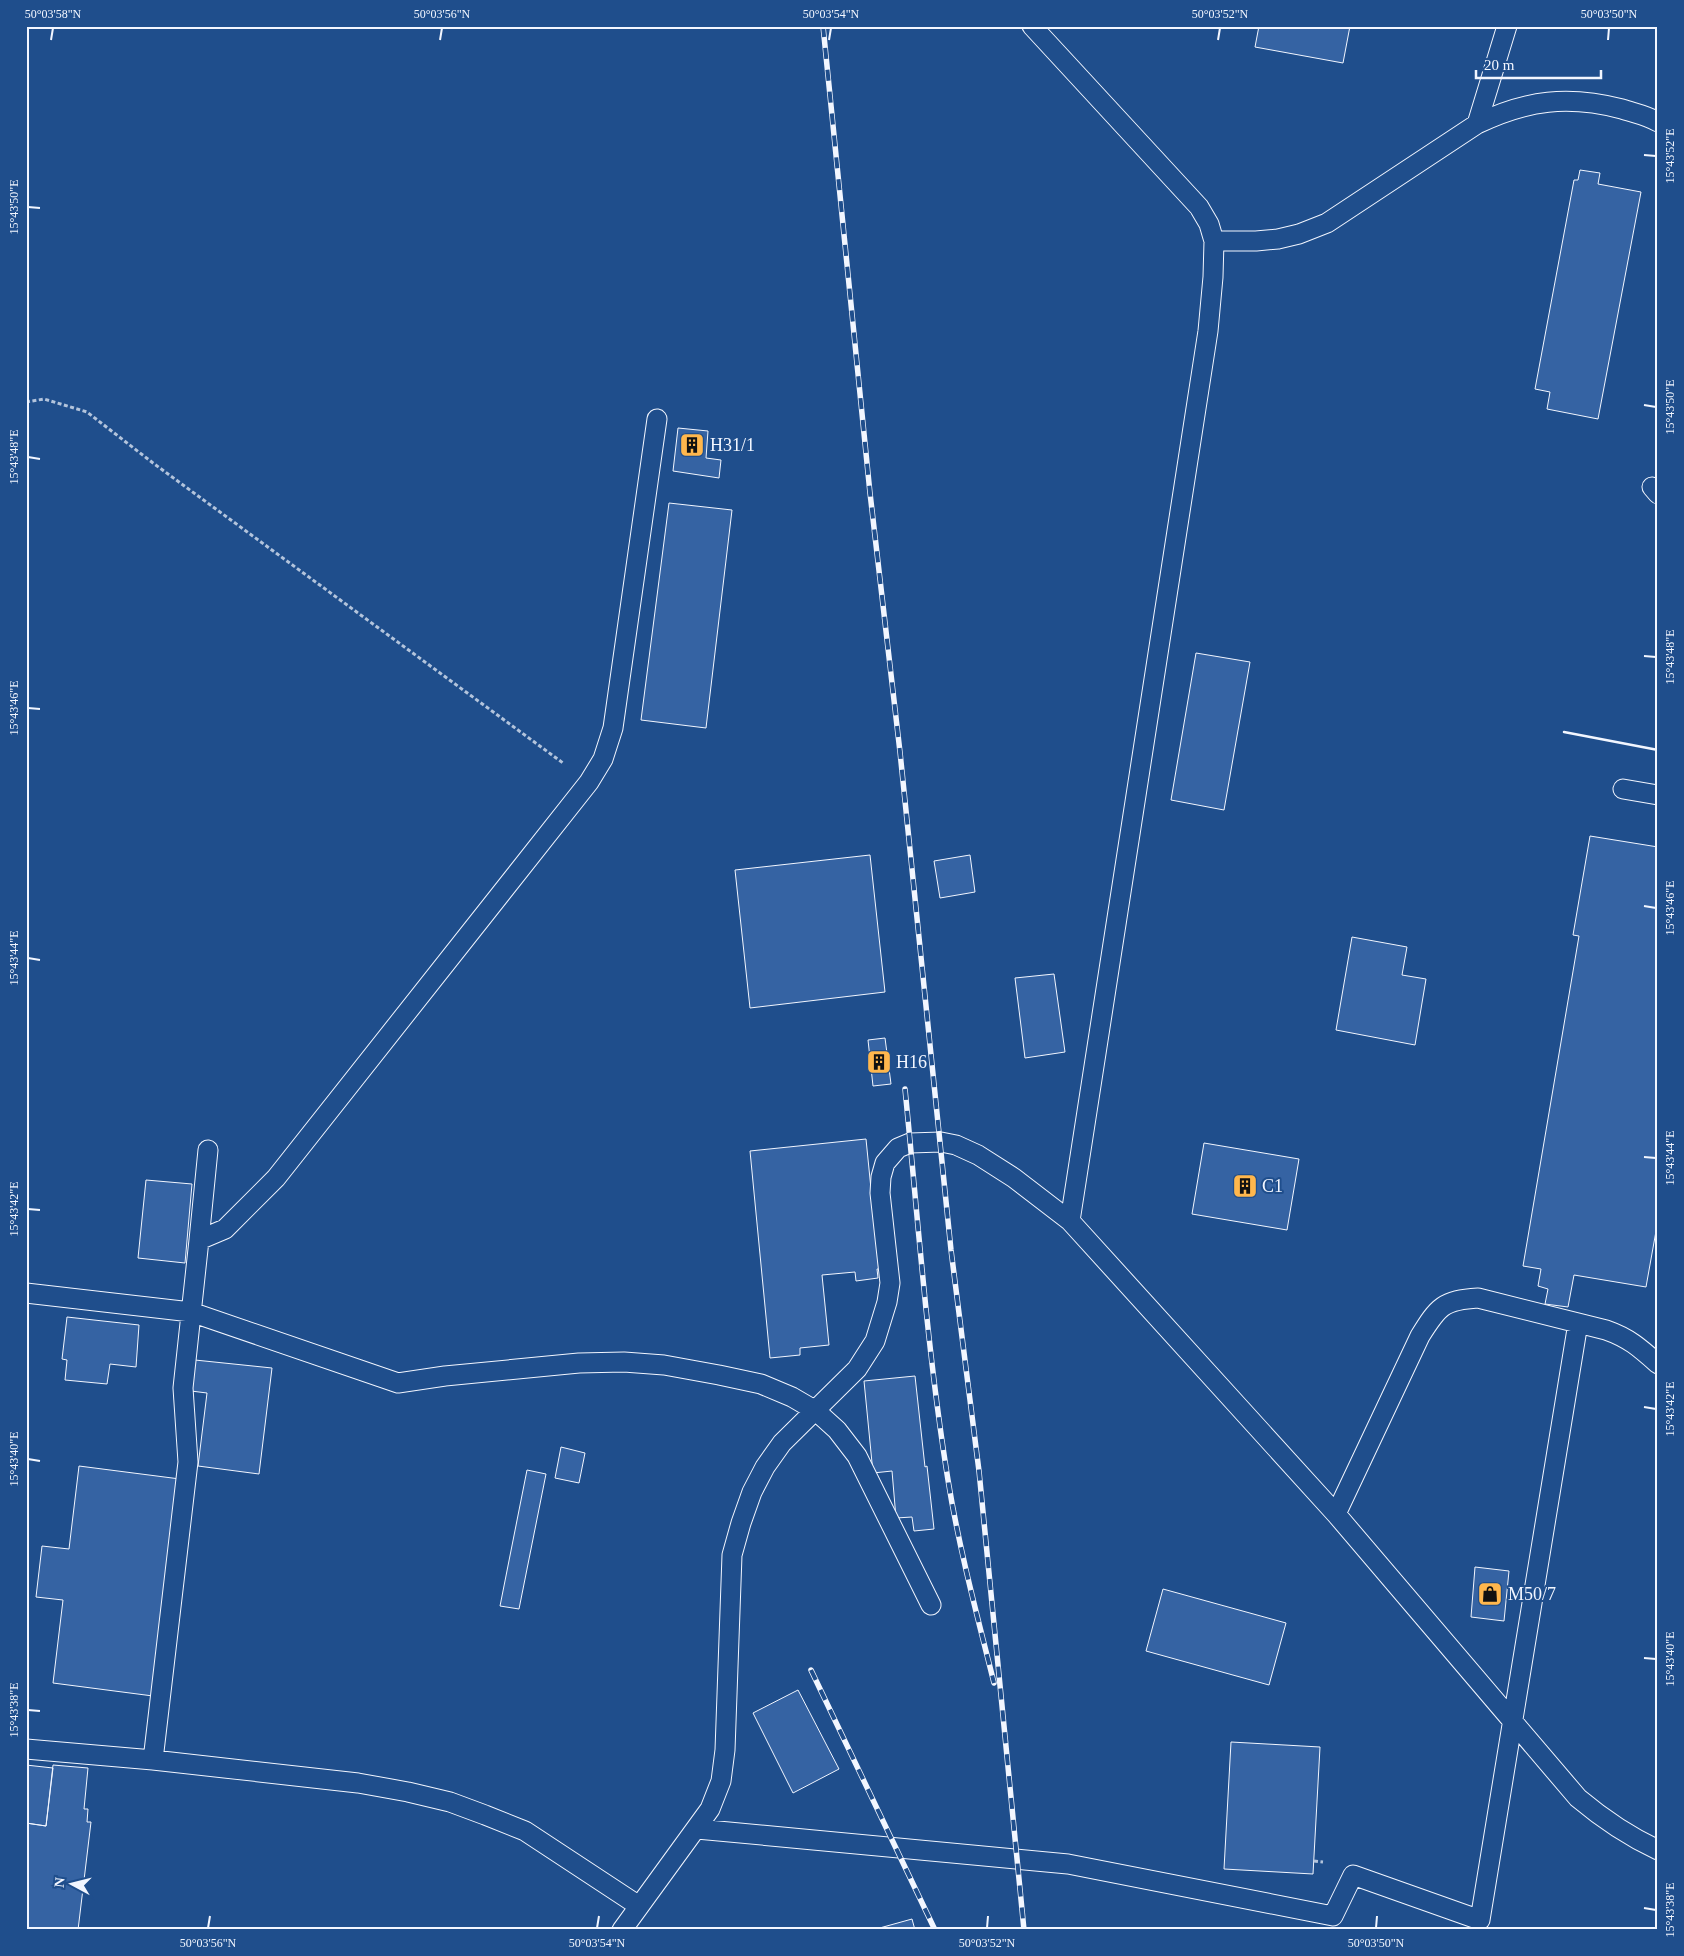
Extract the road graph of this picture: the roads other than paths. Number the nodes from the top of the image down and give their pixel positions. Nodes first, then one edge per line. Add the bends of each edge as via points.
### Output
1 (1032, 26) edge
2 (1507, 26) edge
3 (1658, 122) edge
4 (1477, 124) junction
5 (1214, 241) junction
6 (657, 419) dead end
7 (1623, 789) dead end
8 (1658, 794) edge
9 (208, 1150) dead end
10 (1070, 1221) junction
11 (199, 1240) junction
12 (26, 1293) edge
13 (191, 1312) junction
14 (1578, 1323) junction
15 (1658, 1364) edge
16 (816, 1411) junction
17 (1336, 1514) junction
18 (931, 1605) dead end
19 (1512, 1722) junction
20 (26, 1749) edge
21 (153, 1760) junction
22 (697, 1829) junction
23 (1658, 1850) edge
24 (639, 1906) junction
25 (622, 1930) edge

1 - 5 lane via 1199,207
2 - 4 lane
3 - 4 lane via 1648,116 1599,103 1555,101 1502,112
4 - 5 lane via 1327,223 1278,239
5 - 10 lane via 1208,331
6 - 11 lane via 612,728 603,759 589,782 276,1178 225,1228
7 - 8 lane
9 - 11 lane
10 - 16 lane via 978,1155 941,1142 910,1143 898,1148 885,1162 881,1177 890,1283 881,1326 867,1356
10 - 17 lane
11 - 13 lane
12 - 13 lane
13 - 16 lane via 398,1383 570,1364 624,1362 664,1365 761,1384
13 - 21 lane via 183,1388 188,1462
14 - 15 lane via 1624,1337
14 - 17 lane via 1478,1298 1445,1304 1420,1336
14 - 19 lane
16 - 18 lane via 857,1456
16 - 22 lane via 782,1443 765,1467 741,1523 732,1555 721,1781 710,1809
17 - 19 lane
19 - 22 lane via 1480,1920 1354,1875 1333,1916 1068,1864
19 - 23 lane via 1578,1798 1629,1836
20 - 21 lane
21 - 24 lane via 358,1783 450,1802 525,1831
22 - 24 lane
24 - 25 lane

